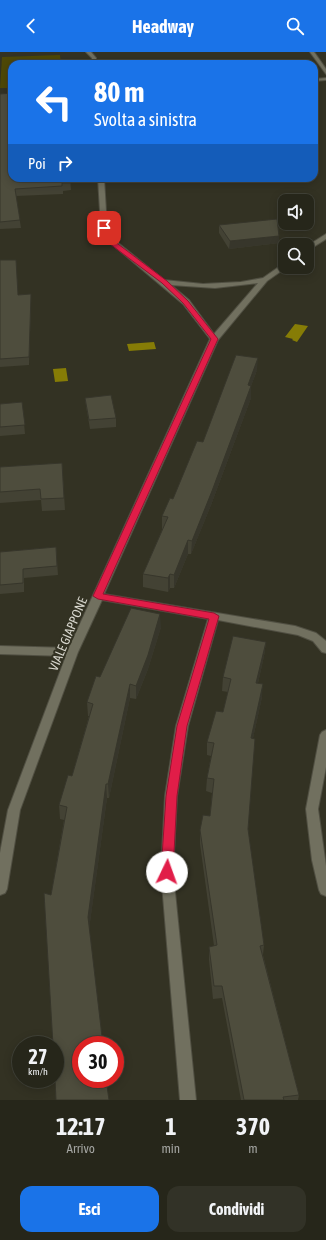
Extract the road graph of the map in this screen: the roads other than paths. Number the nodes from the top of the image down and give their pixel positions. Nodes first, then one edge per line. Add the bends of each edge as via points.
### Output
1 (88, 52) edge
2 (94, 60) edge
3 (318, 61) edge
4 (326, 74) edge
5 (101, 182) edge
6 (326, 236) edge
7 (314, 244) edge
8 (278, 270) edge
9 (266, 278) junction
10 (164, 282) junction
11 (214, 339) junction
12 (98, 596) junction
13 (214, 616) junction
14 (326, 649) edge
15 (0, 650) edge
16 (72, 652) junction
17 (326, 735) edge
18 (0, 889) edge
19 (326, 890) edge
20 (188, 1100) edge

1 - 2 street
3 - 4 street
5 - 10 street via 104,228 107,235 116,246
6 - 7 street
8 - 9 street, VIALE GIAPPONE
9 - 10 street via 232,285 208,286
9 - 11 street, VIALE GIAPPONE
10 - 11 street via 186,302
11 - 12 street, VIALE GIAPPONE
12 - 13 street
12 - 16 street, VIALE GIAPPONE
13 - 14 street via 304,632 319,640
13 - 20 street via 182,726 171,796 167,872
15 - 16 street
16 - 18 street, VIALE GIAPPONE via 14,810
17 - 19 street via 312,808 318,860

